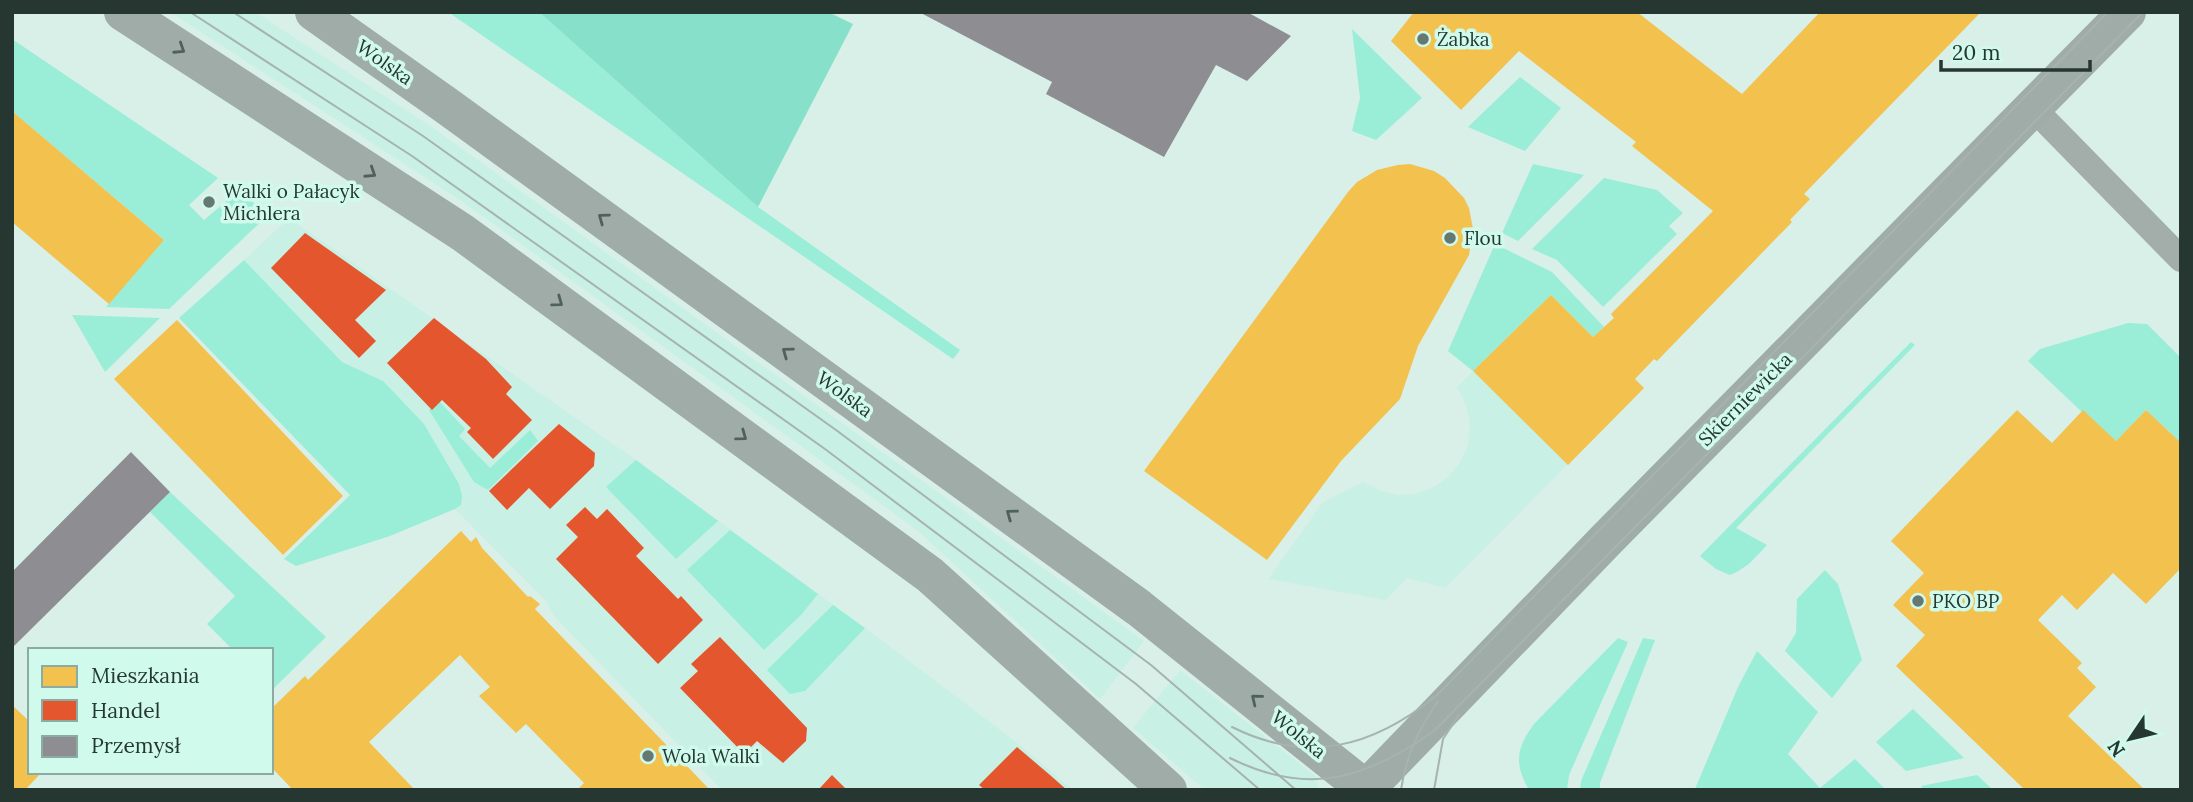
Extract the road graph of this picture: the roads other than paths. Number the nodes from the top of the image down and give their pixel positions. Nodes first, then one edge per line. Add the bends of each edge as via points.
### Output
1 (123, 12) edge
2 (314, 12) edge
3 (2127, 12) edge
4 (2033, 108) junction
5 (2181, 259) edge
6 (1366, 789) edge
7 (1168, 790) edge

1 -> 7 main road via 463,233 919,566
6 -> 2 main road, Wolska via 1139,607
3 - 4 main road, Skierniewicka
4 - 5 lane
4 - 6 main road, Skierniewicka

